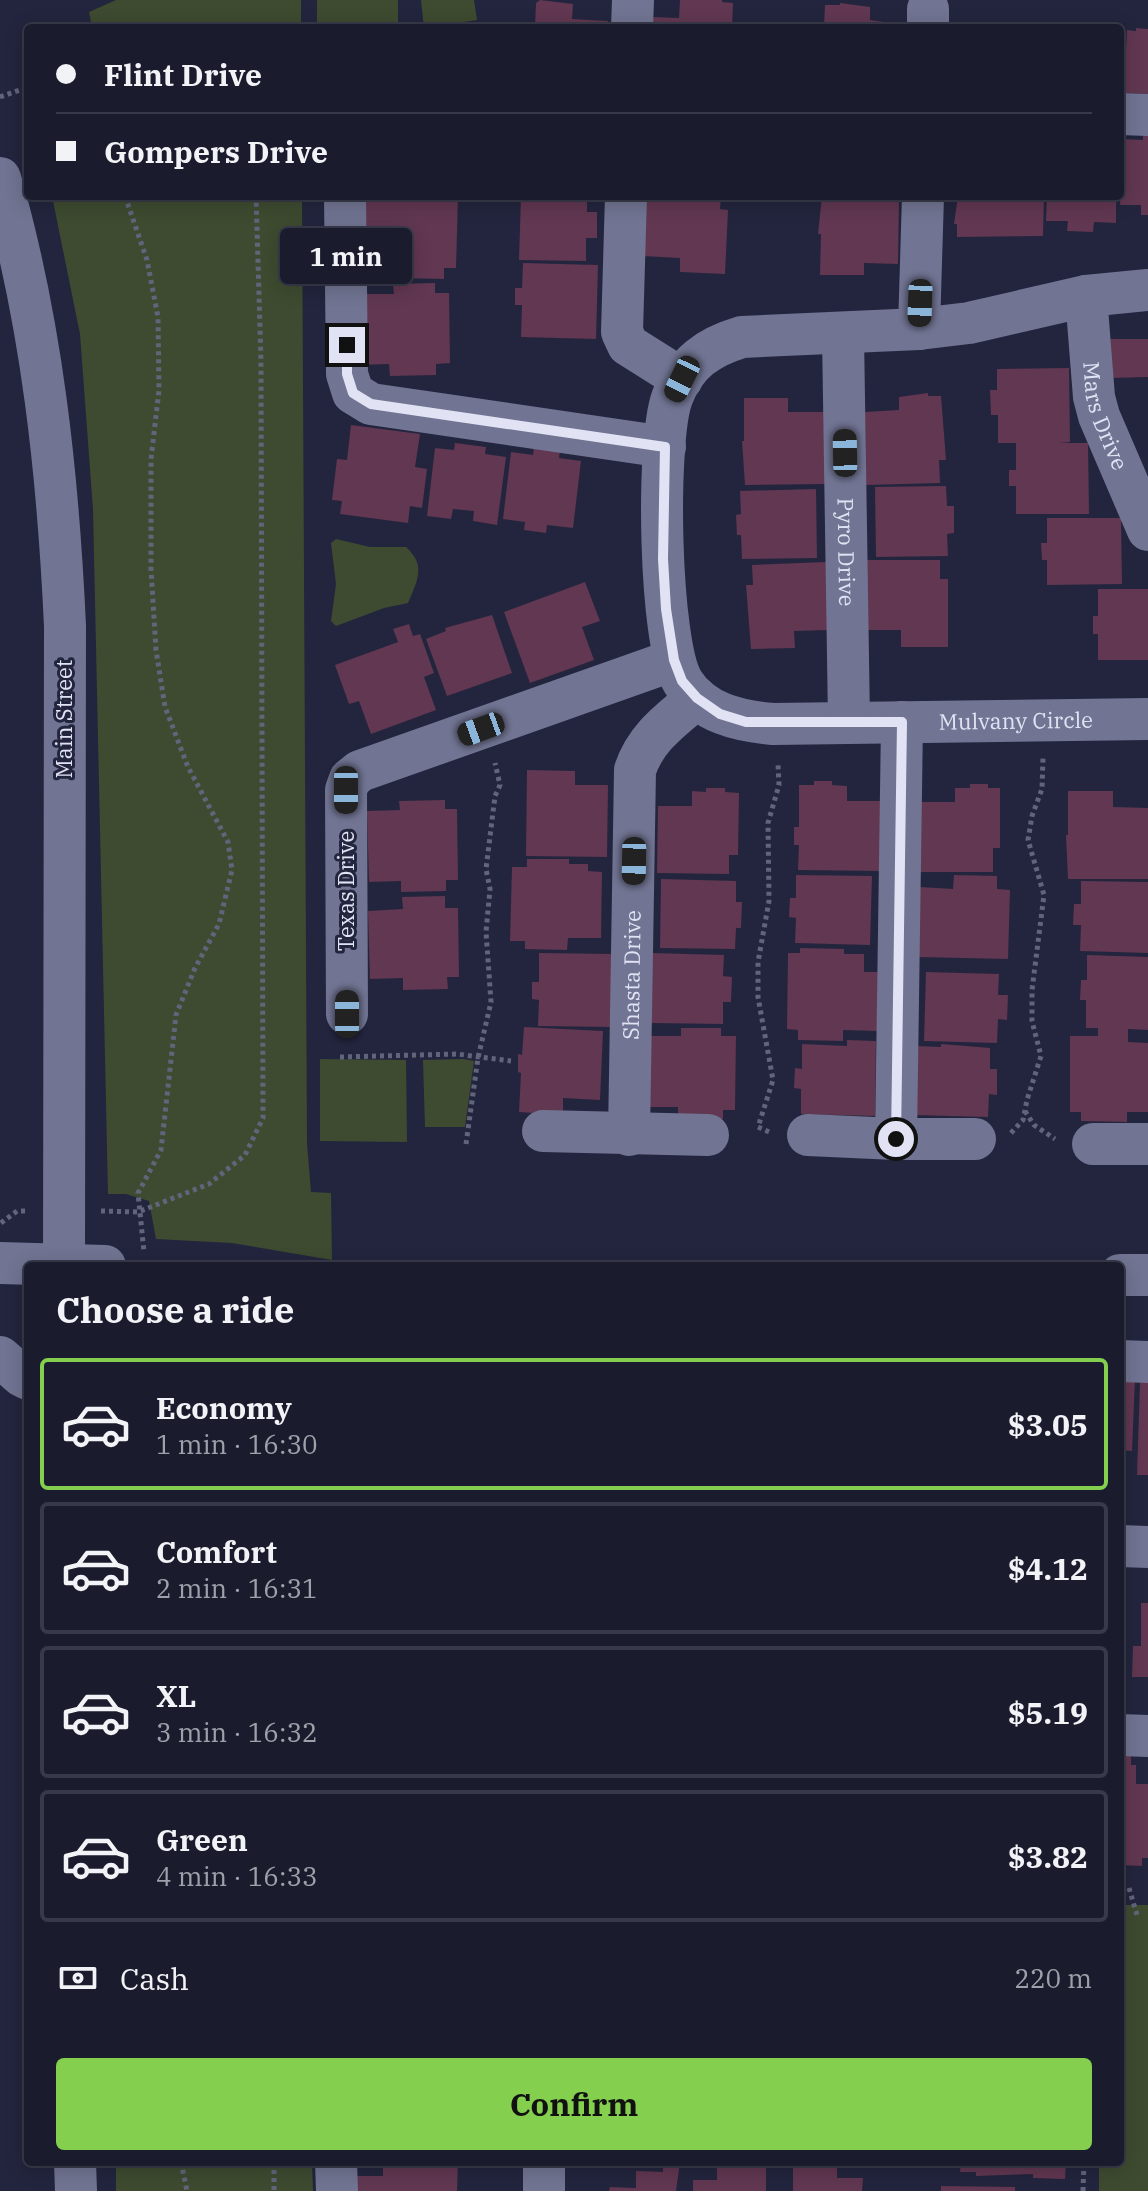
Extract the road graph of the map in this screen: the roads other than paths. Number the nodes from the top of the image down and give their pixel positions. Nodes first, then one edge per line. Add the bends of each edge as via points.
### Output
1 (633, 0) edge
2 (632, 24) edge
3 (1124, 114) edge
4 (1148, 115) edge
5 (0, 178) edge
6 (345, 200) edge
7 (626, 200) edge
8 (923, 200) edge
9 (1148, 290) edge
10 (1086, 296) junction
11 (919, 329) junction
12 (843, 334) junction
13 (682, 379) junction
14 (665, 447) junction
15 (1148, 530) edge
16 (674, 660) junction
17 (697, 698) junction
18 (1148, 719) edge
19 (849, 722) junction
20 (902, 722) junction
21 (347, 1014) dead end
22 (543, 1131) dead end
23 (629, 1135) junction
24 (708, 1135) dead end
25 (808, 1135) road end
26 (896, 1139) junction
27 (975, 1139) road end
28 (1093, 1144) dead end
29 (1148, 1144) edge
30 (64, 1262) edge
31 (0, 1263) edge
32 (24, 1264) edge
33 (1124, 1275) edge
34 (1148, 1275) edge
35 (0, 1357) edge
36 (1124, 1361) edge
37 (1148, 1362) edge
38 (24, 1377) edge
39 (1124, 1546) edge
40 (1148, 1547) edge
41 (1124, 1735) edge
42 (1148, 1736) edge
43 (75, 2166) edge
44 (336, 2166) edge
45 (544, 2166) edge
46 (76, 2191) edge
47 (337, 2191) edge
48 (544, 2191) edge

1 - 2 street
3 - 4 street
5 - 30 street, Main Street via 38,351 60,524 65,626
6 - 14 street via 347,374 353,393 371,404
7 - 13 street via 622,332 628,345
8 - 11 street
9 - 10 street, Mulvany Circle
10 - 11 street, Mulvany Circle
10 - 15 street, Mars Drive via 1099,416
11 - 12 street, Mulvany Circle
12 - 13 street, Mulvany Circle via 742,337 716,344
12 - 19 street, Pyro Drive
13 - 14 street, Mulvany Circle via 671,400
14 - 16 street, Mulvany Circle via 663,559
16 - 17 street, Mulvany Circle via 682,681
16 - 21 street, Texas Drive via 360,771 350,779
17 - 19 street, Mulvany Circle via 720,714 746,722
17 - 23 street, Shasta Drive via 650,739 635,770
18 - 20 street, Mulvany Circle
19 - 20 street, Mulvany Circle
20 - 26 street
22 - 23 street
23 - 24 street
25 - 26 street
26 - 27 street
28 - 29 street
31 - 32 street
33 - 34 street
35 - 38 street
36 - 37 street
39 - 40 street
41 - 42 street
43 - 46 street
44 - 47 street
45 - 48 street

